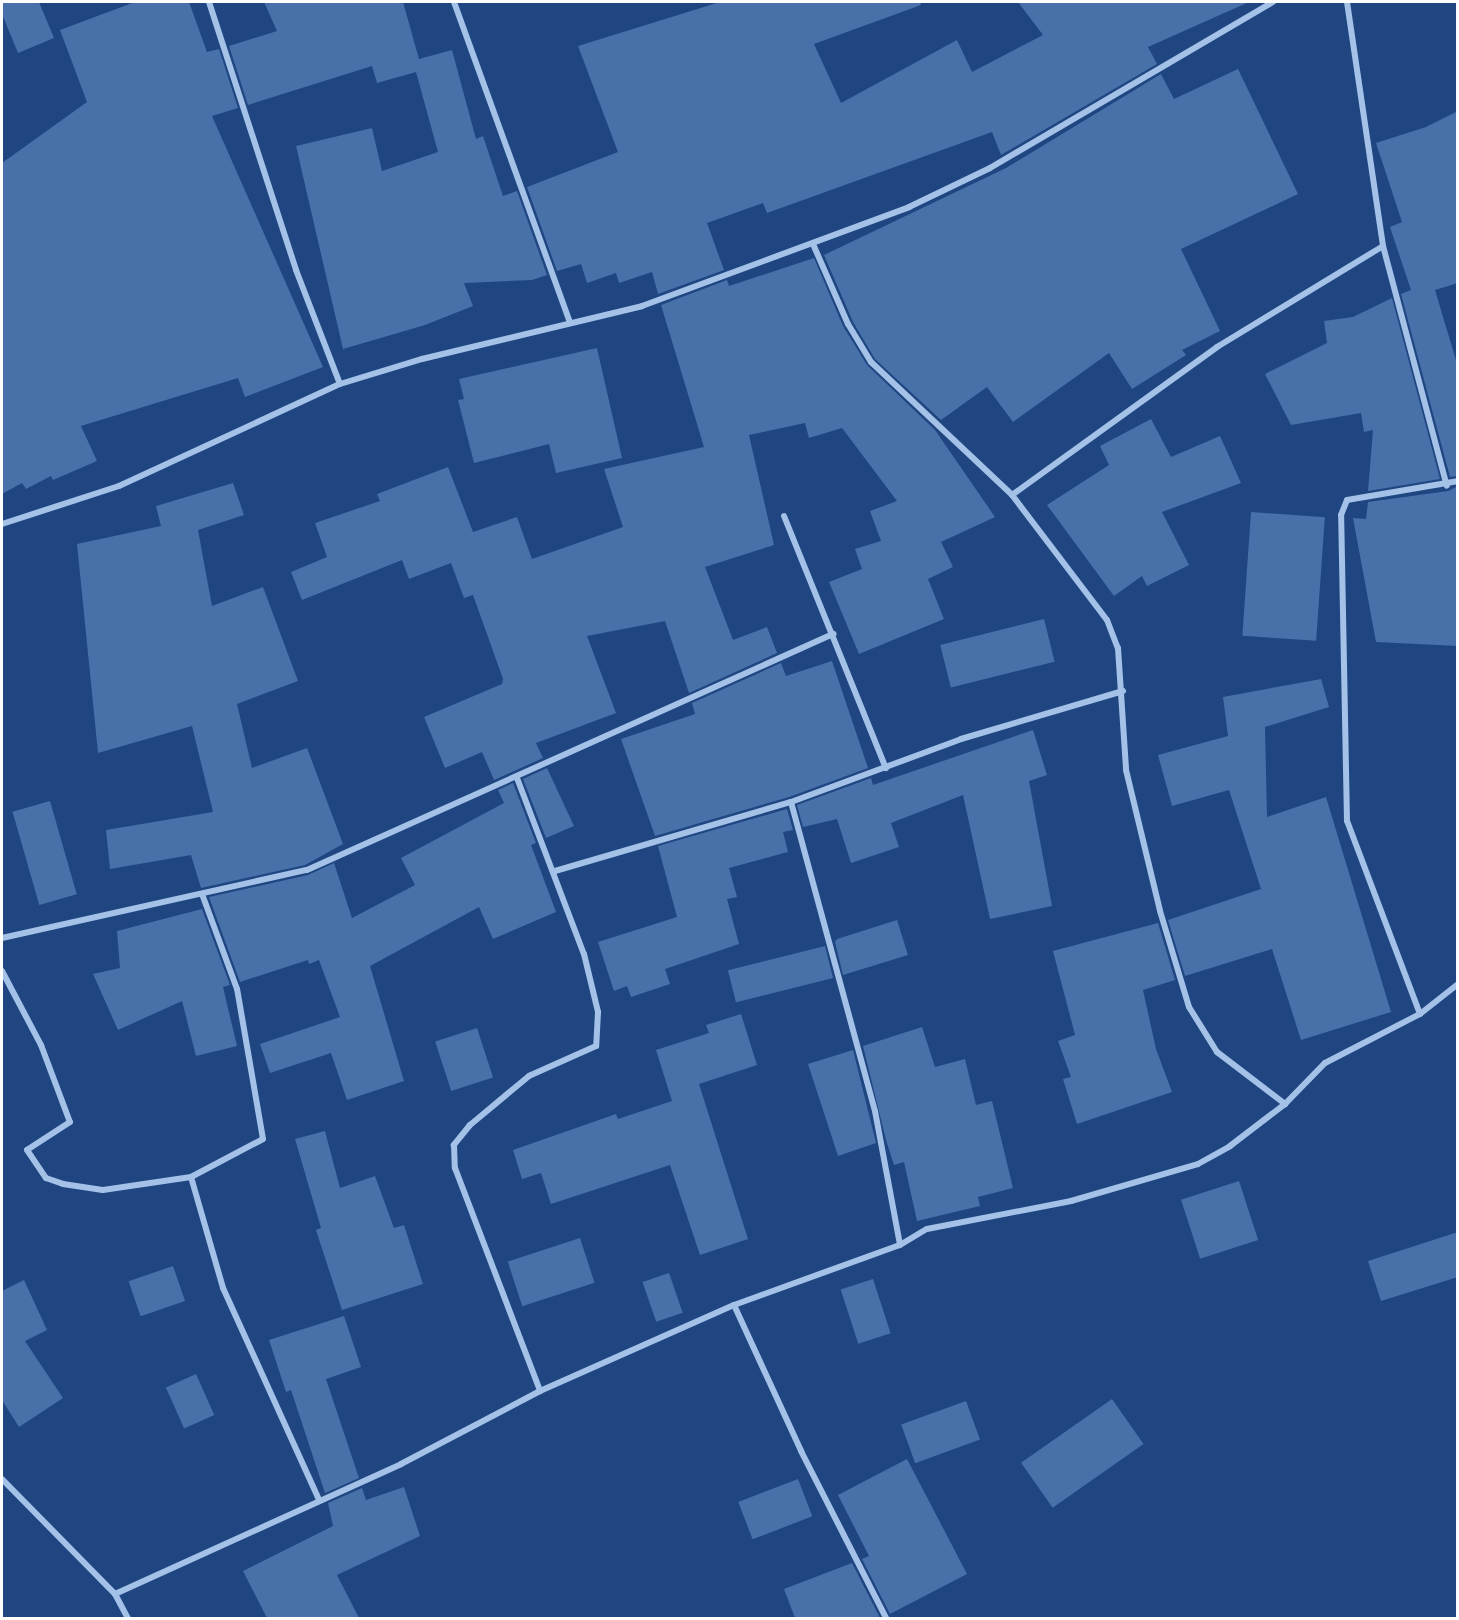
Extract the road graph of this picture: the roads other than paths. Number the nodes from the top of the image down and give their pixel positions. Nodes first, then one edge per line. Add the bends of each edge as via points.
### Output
1 (208, 2) edge
2 (454, 2) edge
3 (1273, 2) edge
4 (1347, 2) edge
5 (813, 244) junction
6 (1383, 246) junction
7 (570, 322) junction
8 (340, 384) junction
9 (1458, 481) edge
10 (1447, 486) junction
11 (1012, 495) junction
12 (784, 516) dead end
13 (2, 524) edge
14 (833, 634) junction
15 (1123, 691) junction
16 (886, 768) junction
17 (518, 778) junction
18 (791, 802) junction
19 (555, 871) junction
20 (202, 894) junction
21 (2, 938) edge
22 (2, 971) edge
23 (1458, 984) edge
24 (1420, 1014) junction
25 (1285, 1104) junction
26 (190, 1177) junction
27 (900, 1245) junction
28 (734, 1305) junction
29 (540, 1392) junction
30 (2, 1479) edge
31 (319, 1500) junction
32 (115, 1594) junction
33 (128, 1618) edge
34 (886, 1618) edge

1 - 8 street via 296,270
2 - 7 street
3 - 5 street via 990,168 909,207
4 - 6 street
5 - 7 street via 642,306
5 - 11 street via 848,324 871,362
6 - 10 street
6 - 11 street via 1217,347
7 - 8 street
8 - 13 street via 119,486
9 - 10 street
10 - 24 street via 1347,500 1341,515 1347,821
11 - 15 street via 1107,620 1118,648
12 - 14 street
14 - 16 street
14 - 17 street
15 - 16 street via 961,739
15 - 25 street via 1125,770 1189,1007 1217,1052
16 - 18 street
17 - 19 street
17 - 20 street via 307,870
18 - 19 street
18 - 27 street via 875,1111
19 - 29 street via 594,990 598,1012 596,1046 529,1076 470,1125 454,1145 455,1168
20 - 21 street
20 - 26 street via 237,988 263,1138
22 - 26 street via 41,1045 70,1122 27,1150 46,1178 104,1191
23 - 24 street
24 - 25 street via 1325,1063
25 - 27 street via 1230,1146 1198,1164 1071,1201 927,1229
26 - 31 street via 223,1288
27 - 28 street
28 - 29 street
28 - 34 street via 801,1451
29 - 31 street via 401,1464
30 - 32 street
31 - 32 street
32 - 33 street

